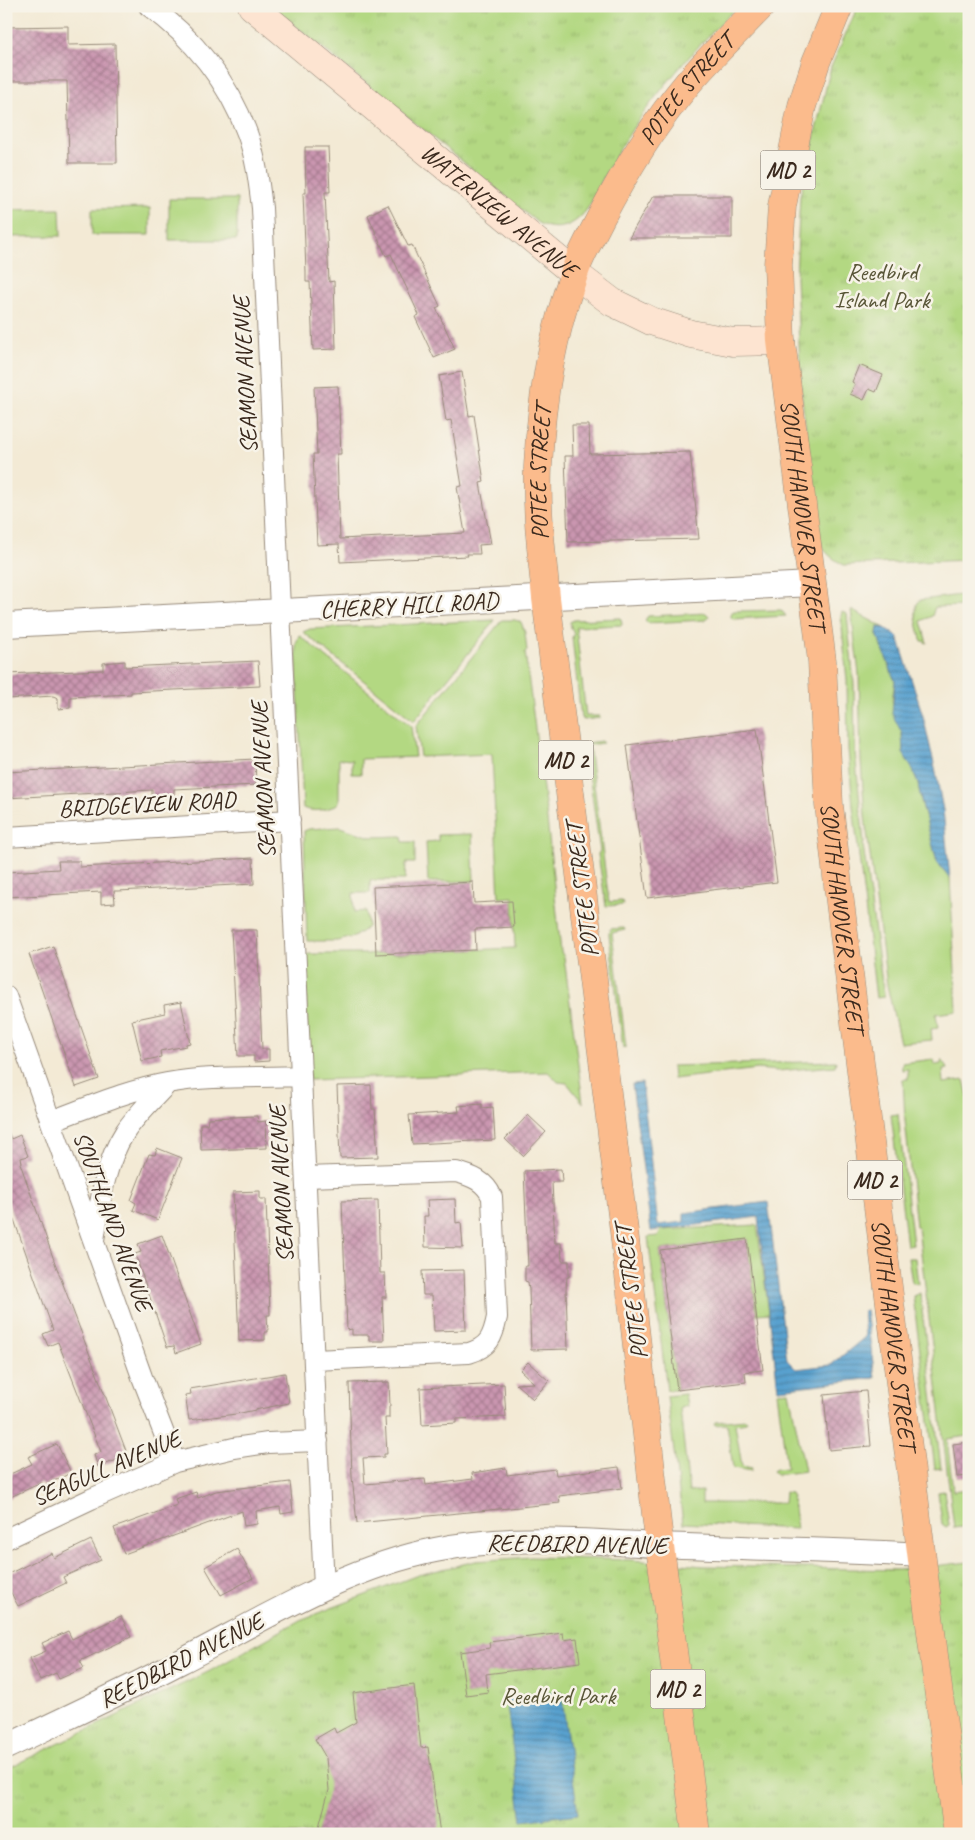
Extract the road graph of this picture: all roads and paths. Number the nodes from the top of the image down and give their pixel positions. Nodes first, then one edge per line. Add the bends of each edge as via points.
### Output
1 (149, 6) edge
2 (252, 6) edge
3 (761, 6) edge
4 (839, 6) edge
5 (574, 273) junction
6 (781, 341) junction
7 (812, 584) junction
8 (546, 598) junction
9 (281, 611) junction
10 (6, 625) edge
11 (290, 820) junction
12 (6, 837) edge
13 (6, 996) edge
14 (302, 1076) junction
15 (168, 1083) junction
16 (51, 1121) junction
17 (306, 1177) junction
18 (94, 1242) junction
19 (314, 1360) junction
20 (318, 1441) junction
21 (175, 1462) junction
22 (6, 1539) edge
23 (660, 1545) junction
24 (922, 1555) junction
25 (324, 1588) junction
26 (6, 1747) edge
27 (696, 1834) edge
28 (958, 1834) edge

1 - 9 street, SEAMON AVENUE via 187,39 234,101 248,134 256,166 262,208
2 - 5 main road, WATERVIEW AVENUE
3 - 5 main road, POTEE STREET / MD 2 via 689,83 652,131 621,179
4 - 6 main road, SOUTH HANOVER STREET / MD 2 via 802,106 782,206 778,265
5 - 6 main road, WATERVIEW AVENUE via 612,302 683,332 733,342
5 - 8 main road, POTEE STREET / MD 2 via 550,363 540,441 539,516
6 - 7 main road, SOUTH HANOVER STREET / MD 2
7 - 8 street, CHERRY HILL ROAD
7 - 24 main road, SOUTH HANOVER STREET / MD 2 via 822,661 829,805
8 - 9 street, CHERRY HILL ROAD
8 - 23 main road, POTEE STREET / MD 2
9 - 10 street, CHERRY HILL ROAD
9 - 11 street, SEAMON AVENUE
11 - 12 street, BRIDGEVIEW ROAD
11 - 14 street, SEAMON AVENUE
13 - 16 street, SOUTHLAND AVENUE
14 - 15 street
14 - 17 street, SEAMON AVENUE
15 - 16 street via 140,1089
15 - 18 street via 125,1132 111,1162 102,1188
16 - 18 street, SOUTHLAND AVENUE
17 - 19 street, SEAMON AVENUE
17 - 19 street via 456,1172 478,1180 488,1187 492,1197 497,1317 489,1342 469,1353
18 - 21 street, SOUTHLAND AVENUE
19 - 20 street, SEAMON AVENUE
20 - 21 street, SEAGULL AVENUE via 234,1448
20 - 25 street, SEAMON AVENUE
21 - 22 street, SEAGULL AVENUE
23 - 24 street, REEDBIRD AVENUE
23 - 25 street, REEDBIRD AVENUE via 566,1540 476,1543 398,1559
23 - 27 main road, POTEE STREET / MD 2
24 - 28 main road, SOUTH HANOVER STREET / MD 2
25 - 26 street, REEDBIRD AVENUE

